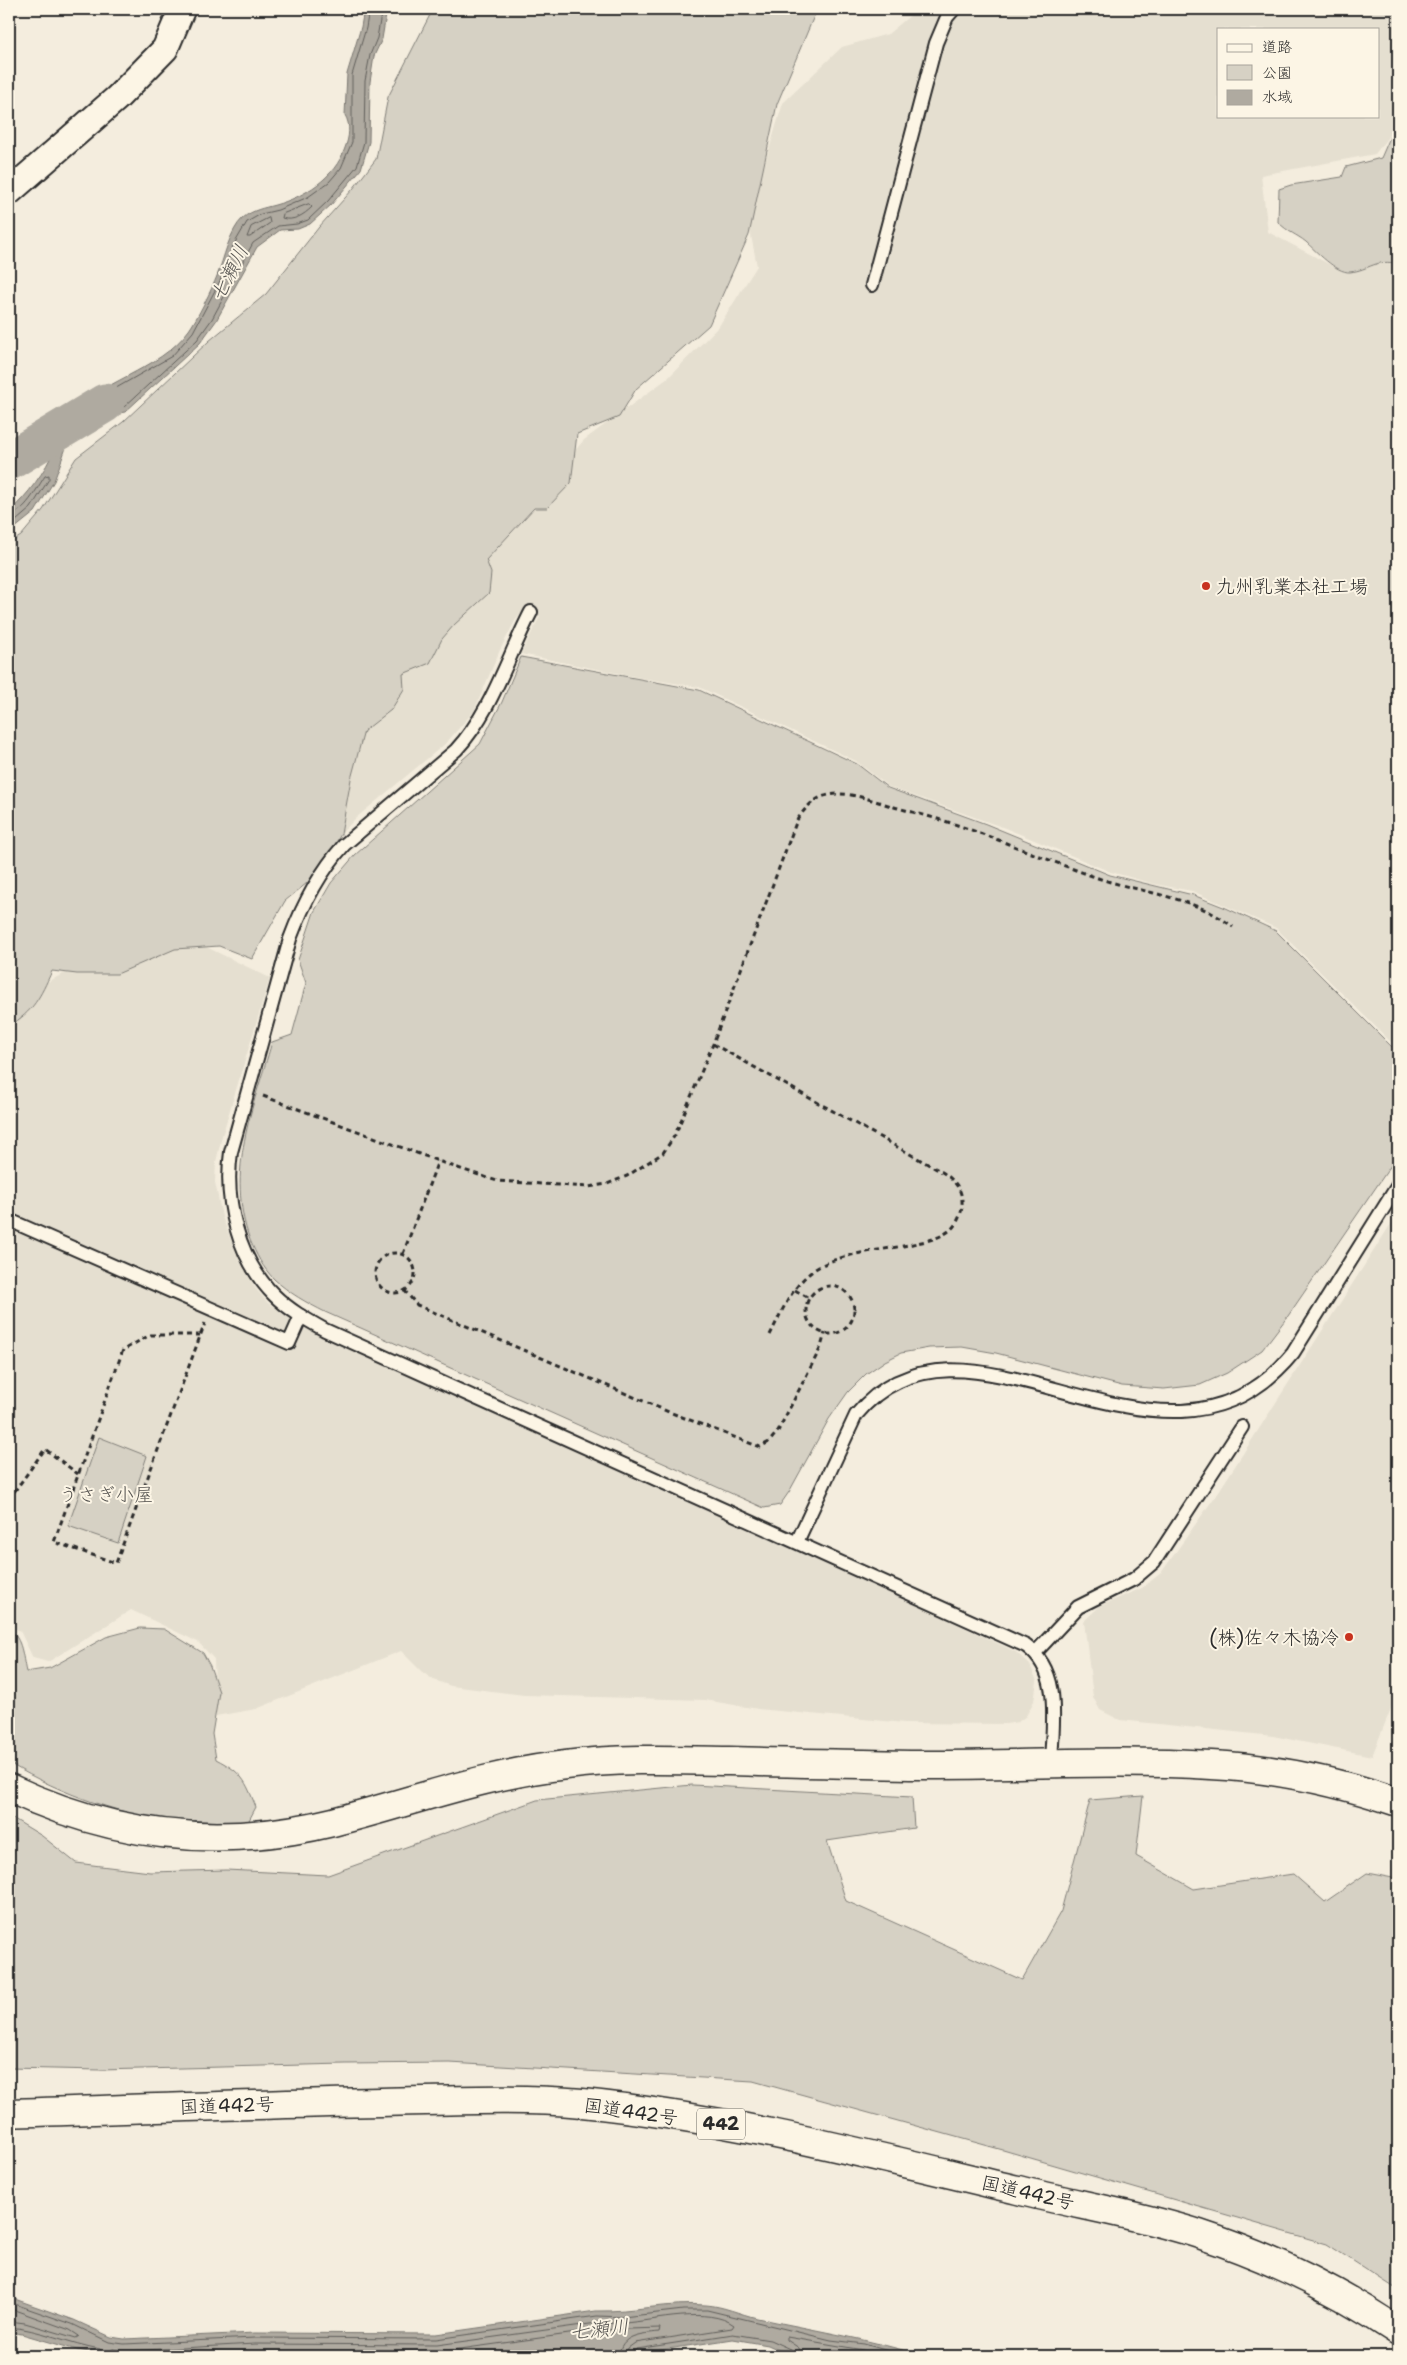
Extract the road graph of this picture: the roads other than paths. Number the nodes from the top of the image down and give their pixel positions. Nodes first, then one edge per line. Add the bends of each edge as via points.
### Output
1 (182, 9) edge
2 (954, 9) edge
3 (9, 192) edge
4 (872, 285) dead end
5 (531, 612) dead end
6 (1398, 1185) edge
7 (9, 1220) edge
8 (301, 1316) junction
9 (1242, 1427) dead end
10 (797, 1542) junction
11 (1035, 1653) junction
12 (1052, 1764) junction
13 (9, 1788) edge
14 (1398, 1802) edge
15 (9, 2113) edge
16 (1398, 2331) edge

1 - 3 street via 165,49 116,98
2 - 4 lane via 936,43
5 - 8 lane via 485,712 471,733 329,862 312,888 290,939 230,1152 227,1175 229,1202 247,1254 265,1285
6 - 10 lane via 1293,1352 1281,1367 1236,1398 1201,1410 1165,1412 1120,1406 968,1369 939,1370 909,1377 875,1395 856,1415
7 - 8 lane via 289,1343
8 - 10 lane via 325,1330
9 - 11 lane via 1148,1568 1134,1579 1078,1607
10 - 11 lane via 997,1631
11 - 12 lane via 1045,1665 1051,1688
12 - 13 main road via 591,1762 501,1775 312,1827 230,1838 156,1833 101,1823
12 - 14 main road via 1244,1768 1332,1783
15 - 16 main road, 国道442号 / 442 via 462,2100 578,2103 640,2110 757,2129 1199,2234 1301,2276

